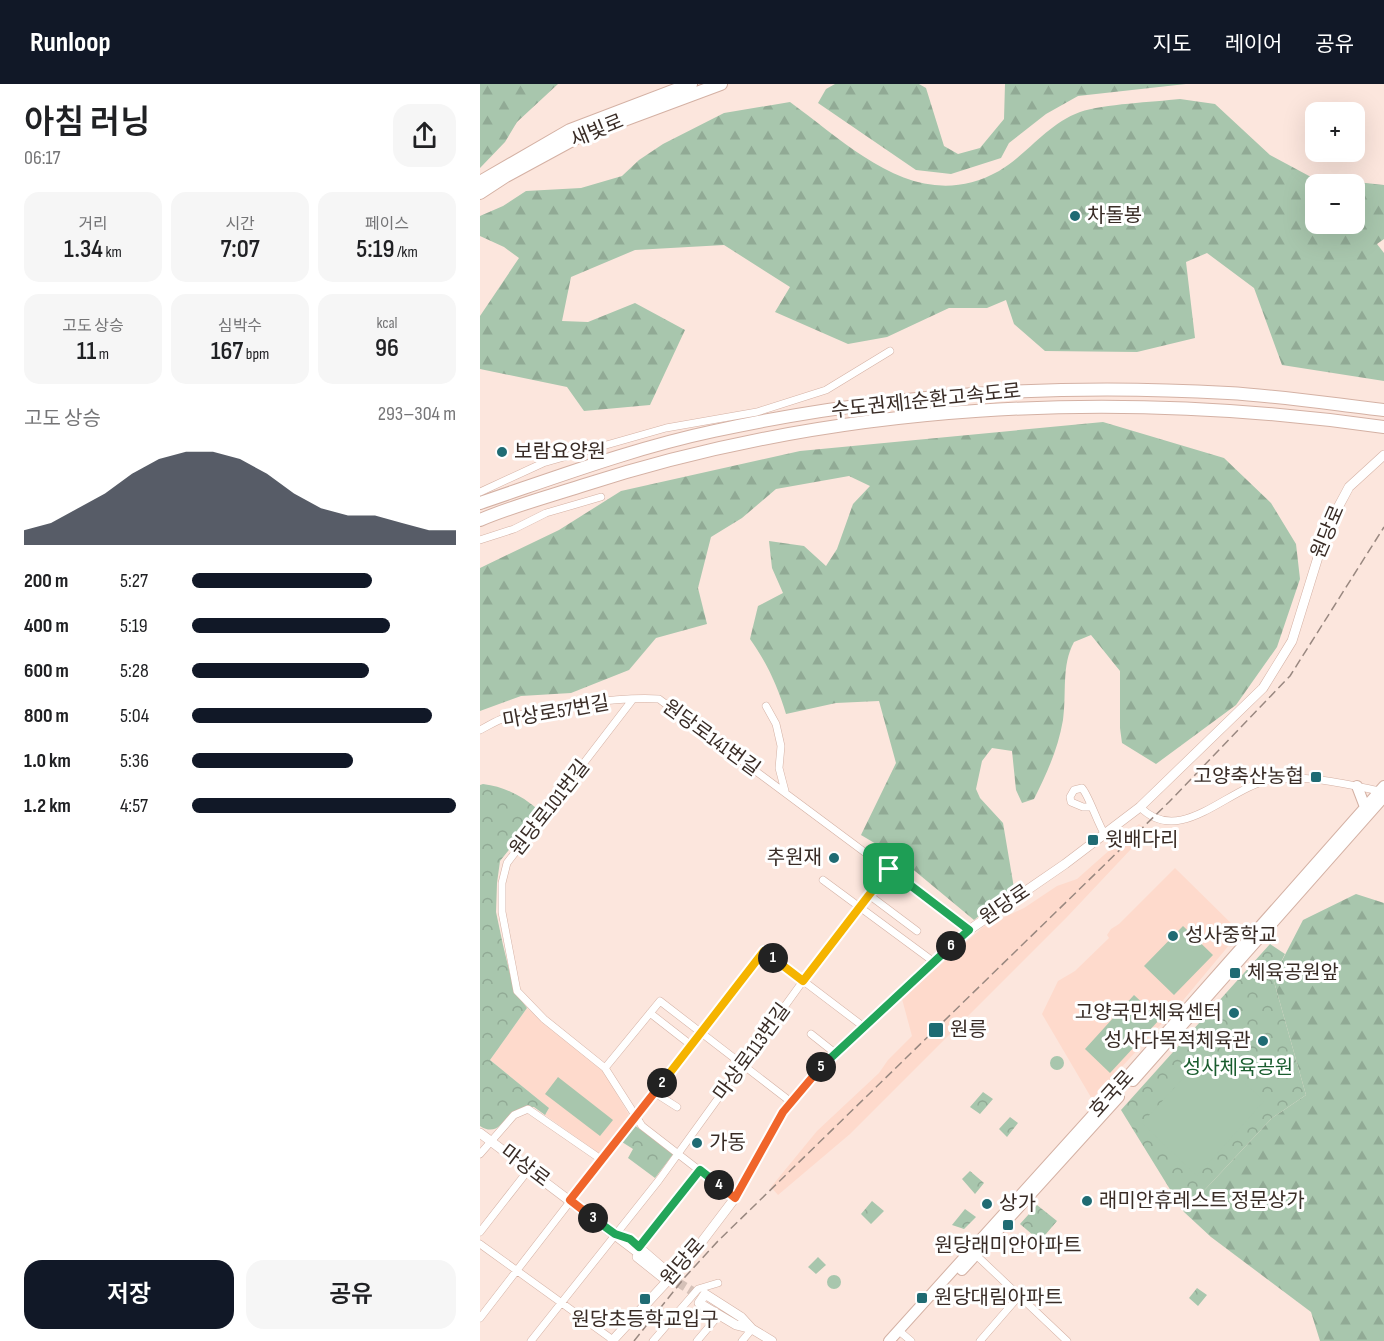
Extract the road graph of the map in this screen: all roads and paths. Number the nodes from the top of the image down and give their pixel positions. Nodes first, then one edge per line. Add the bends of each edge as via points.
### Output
1 (690, 84) edge
2 (721, 84) edge
3 (480, 182) edge
4 (480, 193) edge
5 (891, 351) dead end
6 (1384, 410) edge
7 (1384, 427) edge
8 (1384, 455) edge
9 (480, 493) edge
10 (600, 497) dead end
11 (480, 520) edge
12 (480, 540) edge
13 (633, 699) junction
14 (766, 706) dead end
15 (480, 730) edge
16 (1357, 786) junction
17 (785, 791) junction
18 (1383, 792) edge
19 (1090, 807) dead end
20 (1140, 807) junction
21 (1365, 807) junction
22 (1106, 835) junction
23 (889, 869) junction
24 (823, 880) dead end
25 (869, 895) junction
26 (860, 907) junction
27 (969, 930) junction
28 (917, 931) dead end
29 (933, 962) junction
30 (803, 981) junction
31 (650, 1013) junction
32 (864, 1027) junction
33 (701, 1033) junction
34 (811, 1034) dead end
35 (691, 1045) junction
36 (835, 1053) junction
37 (743, 1065) junction
38 (605, 1068) junction
39 (655, 1093) junction
40 (791, 1102) junction
41 (677, 1107) dead end
42 (635, 1116) junction
43 (480, 1133) edge
44 (490, 1140) junction
45 (679, 1152) junction
46 (480, 1154) edge
47 (602, 1160) junction
48 (530, 1168) junction
49 (700, 1170) junction
50 (735, 1198) junction
51 (570, 1200) junction
52 (480, 1232) edge
53 (615, 1234) junction
54 (480, 1244) edge
55 (639, 1247) junction
56 (976, 1255) junction
57 (645, 1258) dead end
58 (516, 1271) junction
59 (670, 1278) junction
60 (1019, 1296) junction
61 (707, 1298) junction
62 (694, 1301) junction
63 (560, 1302) junction
64 (719, 1315) junction
65 (480, 1318) edge
66 (752, 1329) junction
67 (902, 1337) edge
68 (613, 1340) edge
69 (531, 1341) edge
70 (653, 1341) edge
71 (697, 1341) edge
72 (741, 1341) edge
73 (772, 1341) edge
74 (889, 1341) edge
75 (980, 1341) edge
76 (1067, 1341) edge

1 - 3 highway, 새빛로 via 570,130
2 - 4 highway, 새빛로 via 576,138
5 - 9 street via 826,390 757,412 666,428 543,462
6 - 9 highway, 수도권제1순환고속도로 via 1228,393 1104,389 925,397 714,431
7 - 11 highway, 수도권제1순환고속도로 via 1193,408 1069,406 963,410 822,427 752,440 632,469
8 - 20 main road, 원당로 via 1349,487 1327,528 1292,641 1263,688
10 - 12 street via 546,513
13 - 15 street, 마상로57번길 via 503,718
13 - 17 street, 원당로141번길 via 659,699
13 - 38 street, 원당로101번길 via 517,847 507,863 502,883 502,912 517,991 544,1019
14 - 17 street, 원당로141번길 via 776,724 781,746 779,768
16 - 18 street
16 - 20 street via 1294,778 1268,780 1202,814 1170,821 1151,819
16 - 21 main road
17 - 23 street, 원당로141번길
18 - 21 main road, 호국로
18 - 56 main road, 호국로
19 - 22 street
20 - 22 main road, 원당로
21 - 67 main road, 호국로
22 - 27 main road, 원당로
23 - 25 street, 마상로113번길
23 - 27 street, 원당로141번길
24 - 26 street
25 - 26 street, 마상로113번길
25 - 28 street
26 - 29 street
26 - 30 street, 마상로113번길
27 - 29 main road, 원당로
29 - 32 main road, 원당로
30 - 32 street
30 - 33 street via 764,951
30 - 37 street, 마상로113번길
31 - 33 street via 660,1001
31 - 35 street
31 - 38 street
32 - 36 main road, 원당로
33 - 35 street
33 - 37 street
34 - 36 street
35 - 39 street
36 - 40 main road, 원당로
37 - 40 street
37 - 45 street, 마상로113번길
38 - 42 street, 원당로101번길
39 - 41 street
39 - 42 street
40 - 50 main road, 원당로
42 - 45 street, 원당로101번길 via 642,1126
42 - 47 street
43 - 44 main road, 마상로
44 - 46 street, 마상로
44 - 47 street, 마상로 via 517,1112 528,1109
44 - 48 main road, 마상로
45 - 49 street, 원당로101번길
45 - 53 street, 마상로113번길
47 - 51 street
48 - 51 main road, 마상로
48 - 52 street
49 - 50 street, 원당로101번길
49 - 55 street
50 - 59 main road, 원당로
51 - 53 main road, 마상로
51 - 58 street
53 - 55 main road
53 - 57 main road, 마상로
53 - 59 main road via 624,1246
53 - 63 street, 마상로113번길
54 - 58 street, 원당로
55 - 59 main road
56 - 60 street
56 - 67 main road, 호국로
58 - 63 street, 원당로
58 - 65 street
59 - 68 main road, 원당로
60 - 75 street
60 - 76 street
61 - 62 main road
61 - 62 street via 718,1283 698,1290
61 - 66 main road
62 - 64 main road
62 - 70 street
63 - 68 street, 원당로
63 - 69 street, 마상로113번길
64 - 66 main road
64 - 71 street
66 - 72 street
66 - 73 main road
67 - 74 main road, 호국로

